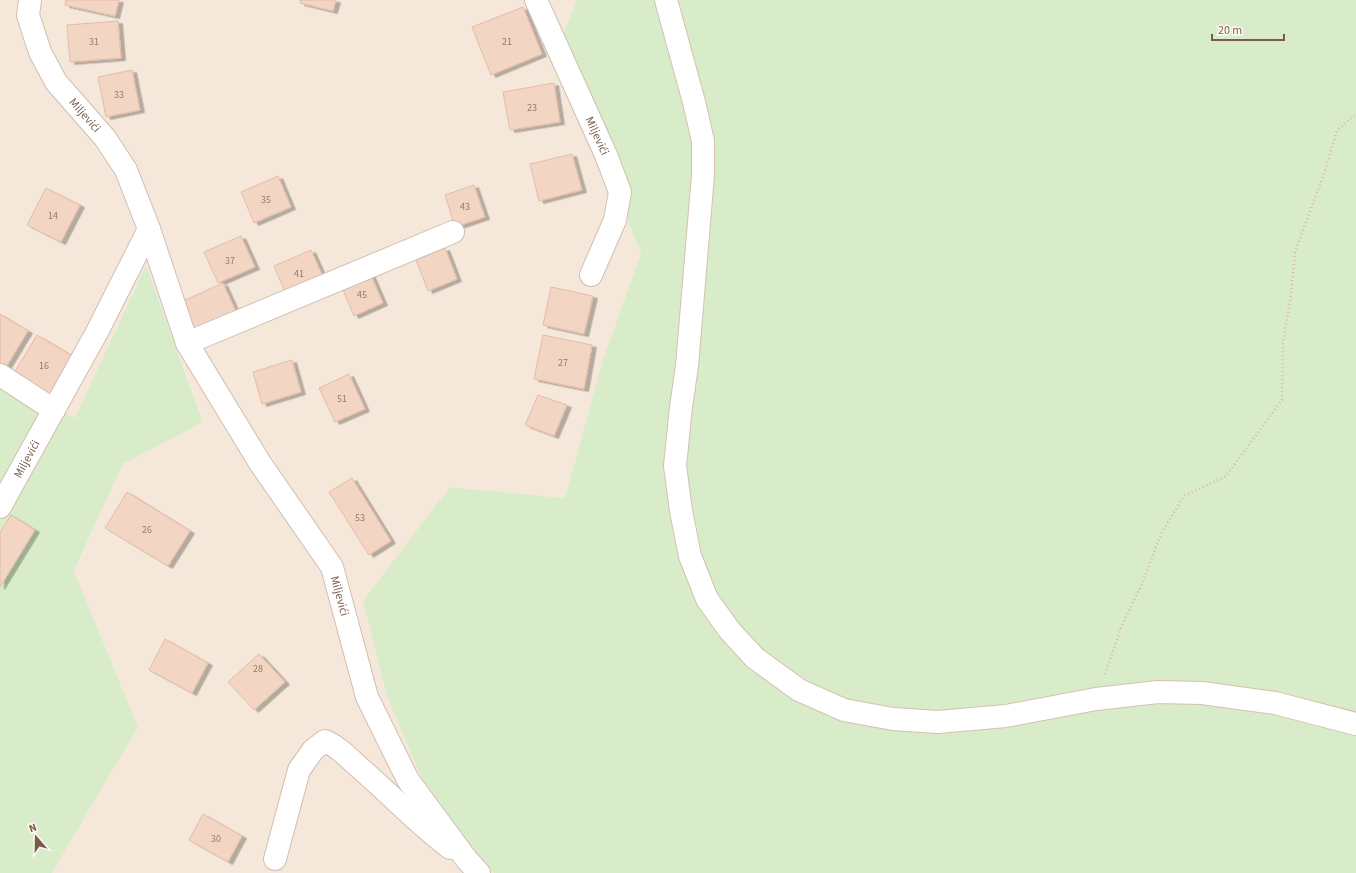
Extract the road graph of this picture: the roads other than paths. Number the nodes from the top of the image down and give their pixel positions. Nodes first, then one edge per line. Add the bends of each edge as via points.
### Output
1 (30, 0) edge
2 (536, 0) edge
3 (666, 0) edge
4 (149, 229) junction
5 (453, 232) dead end
6 (591, 275) dead end
7 (187, 343) junction
8 (0, 375) edge
9 (54, 410) junction
10 (0, 507) edge
11 (1356, 724) edge
12 (275, 859) dead end
13 (473, 867) edge

1 - 4 street, Miljevići via 28,15 40,52 56,82 105,138 126,170
2 - 6 street, Miljevići via 603,148 620,192 615,220
3 - 11 street via 703,141 703,175 687,366 680,407 675,466 690,556 707,599 730,631 755,658 799,690 844,710 893,719 938,722 1006,716 1096,699 1158,692 1202,694 1275,703
4 - 7 street, Miljevići
4 - 9 street, Miljevići
5 - 7 street
7 - 13 street, Miljevići via 260,463 332,567 367,697 408,780
8 - 9 street
9 - 10 street, Miljevići
12 - 13 street, Miljevići via 299,770 313,750 325,741 334,745 379,784 424,829

